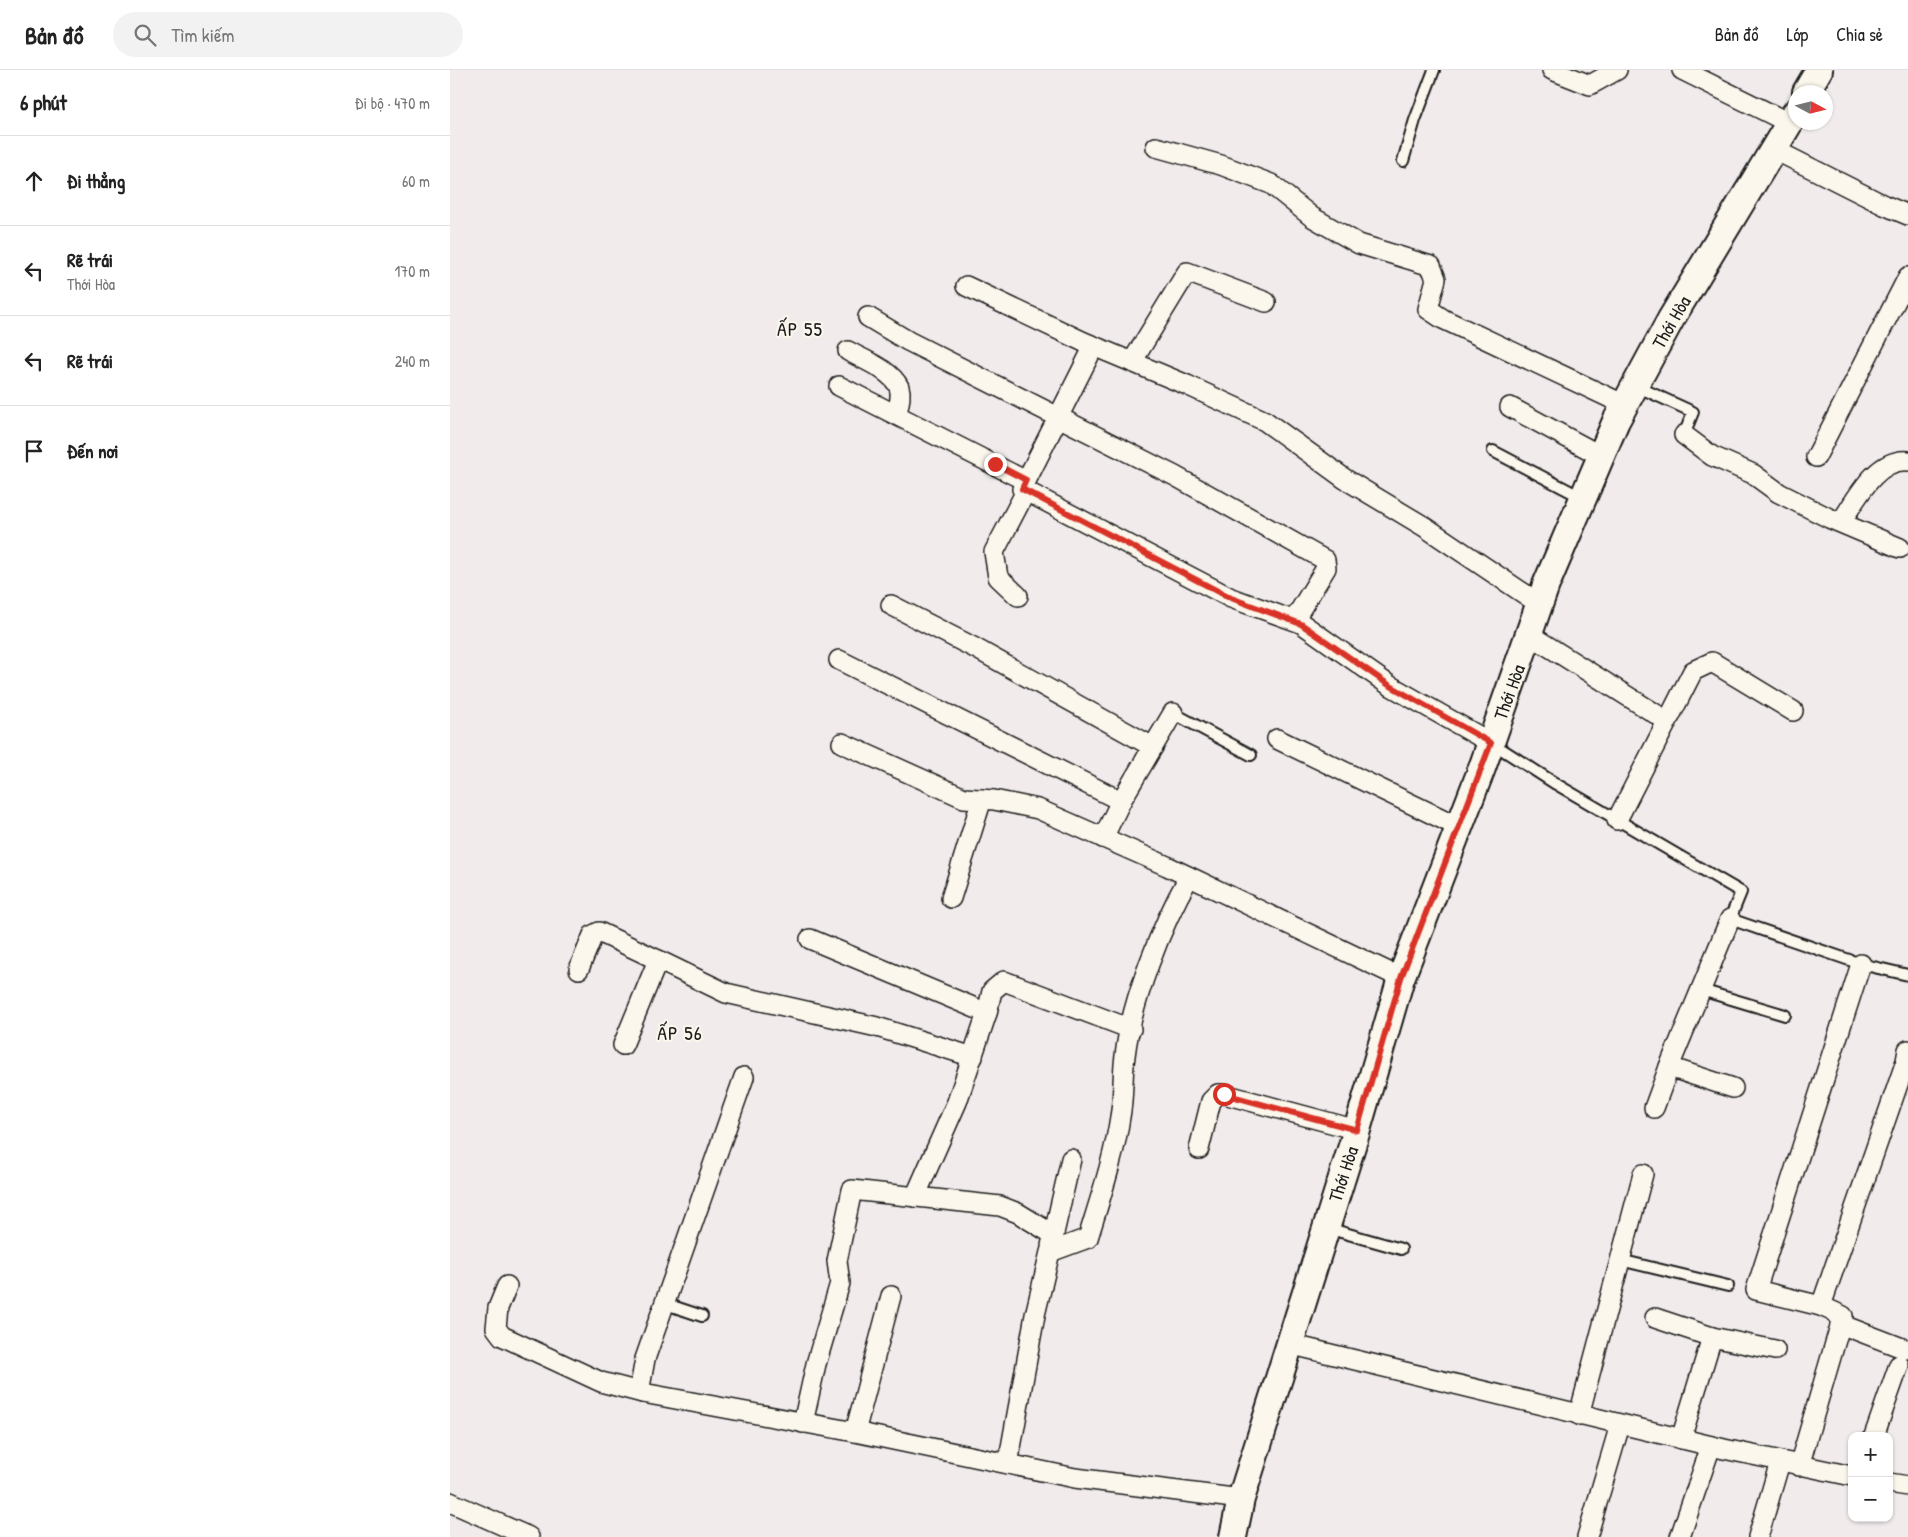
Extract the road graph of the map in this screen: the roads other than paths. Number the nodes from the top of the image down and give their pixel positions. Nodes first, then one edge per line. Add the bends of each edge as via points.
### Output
1 (1434, 70) edge
2 (1552, 70) edge
3 (1617, 70) edge
4 (1682, 70) edge
5 (1819, 70) edge
6 (1810, 85) edge
7 (1788, 116) edge
8 (1788, 126) edge
9 (1156, 147) dead end
10 (1775, 150) junction
11 (1403, 161) dead end
12 (1908, 215) edge
13 (1908, 277) edge
14 (966, 286) dead end
15 (1266, 302) dead end
16 (868, 317) dead end
17 (1094, 346) junction
18 (848, 351) dead end
19 (1132, 362) junction
20 (838, 386) dead end
21 (1630, 395) junction
22 (1510, 407) dead end
23 (896, 414) junction
24 (1059, 415) junction
25 (1684, 435) joint
26 (1492, 451) dead end
27 (1601, 456) junction
28 (1816, 457) dead end
29 (1908, 461) edge
30 (1026, 486) junction
31 (1583, 498) junction
32 (1841, 522) junction
33 (1900, 548) dead end
34 (1018, 596) dead end
35 (891, 605) dead end
36 (1540, 605) junction
37 (1294, 620) junction
38 (1530, 635) junction
39 (839, 660) dead end
40 (1793, 711) dead end
41 (1173, 714) joint
42 (1667, 721) junction
43 (1277, 739) dead end
44 (842, 743) dead end
45 (1491, 743) junction
46 (1153, 747) junction
47 (1250, 755) dead end
48 (982, 799) junction
49 (1121, 801) junction
50 (1617, 820) junction
51 (1459, 827) junction
52 (1103, 838) junction
53 (1189, 877) junction
54 (950, 898) dead end
55 (1730, 919) junction
56 (810, 939) dead end
57 (658, 960) junction
58 (1861, 964) junction
59 (579, 969) dead end
60 (1908, 975) edge
61 (1401, 978) junction
62 (1701, 990) junction
63 (987, 1013) junction
64 (1785, 1015) dead end
65 (1131, 1029) junction
66 (623, 1045) dead end
67 (1908, 1050) edge
68 (973, 1056) junction
69 (1669, 1067) junction
70 (744, 1077) dead end
71 (1733, 1088) dead end
72 (1654, 1108) dead end
73 (1357, 1130) junction
74 (1199, 1149) dead end
75 (1071, 1159) dead end
76 (1643, 1174) dead end
77 (915, 1197) junction
78 (1326, 1228) junction
79 (1052, 1243) junction
80 (1401, 1249) dead end
81 (1620, 1260) junction
82 (507, 1286) dead end
83 (1728, 1286) dead end
84 (891, 1296) dead end
85 (663, 1303) junction
86 (1821, 1306) junction
87 (702, 1316) dead end
88 (1655, 1318) dead end
89 (1840, 1324) junction
90 (1712, 1337) junction
91 (1289, 1344) junction
92 (1775, 1350) dead end
93 (644, 1393) junction
94 (1578, 1415) junction
95 (803, 1423) junction
96 (1620, 1425) junction
97 (855, 1432) junction
98 (1875, 1432) edge
99 (1682, 1439) junction
100 (1711, 1446) junction
101 (1780, 1462) junction
102 (1008, 1464) junction
103 (1799, 1466) junction
104 (1848, 1475) edge
105 (1893, 1484) edge
106 (1908, 1486) edge
107 (1241, 1499) junction
108 (450, 1502) edge
109 (529, 1537) edge
110 (1232, 1537) edge
111 (1587, 1537) edge
112 (1680, 1537) edge
113 (1758, 1537) edge

1 - 11 lane
2 - 3 street via 1590,85
4 - 7 street
5 - 6 street
8 - 10 street, Thới Hòa
9 - 21 street via 1221,165 1271,184 1312,217 1359,244 1431,266 1436,279 1428,310
10 - 12 street
10 - 21 street, Thới Hòa via 1671,319
13 - 28 street
14 - 17 street
15 - 19 street via 1187,272
16 - 24 street via 916,345
17 - 19 street
17 - 24 street
18 - 23 street via 892,378 899,388
19 - 36 street via 1265,421 1345,479 1425,527
20 - 23 street
21 - 25 lane via 1693,412
21 - 27 street, Thới Hòa
22 - 27 street
23 - 30 street
24 - 30 street
24 - 37 street via 1325,560 1326,568
25 - 32 street via 1712,456 1753,474 1779,493
26 - 31 lane
27 - 31 street, Thới Hòa
29 - 32 street via 1898,460 1884,468 1865,487
30 - 34 street via 994,552 998,577
30 - 37 street via 1231,598
31 - 36 street, Thới Hòa
32 - 33 street
35 - 46 street
36 - 38 street, Thới Hòa
37 - 45 street via 1389,685
38 - 42 street
38 - 45 street, Thới Hòa
39 - 49 street
40 - 42 street via 1712,662 1693,671
41 - 46 street
41 - 47 lane
42 - 50 street
43 - 51 street
44 - 48 street via 964,798
45 - 50 lane
45 - 51 street, Thới Hòa
46 - 49 street
48 - 52 street via 1038,809
48 - 54 street
49 - 52 street
50 - 55 lane via 1742,892
51 - 61 street, Thới Hòa
52 - 53 street
53 - 61 street
53 - 65 street via 1172,906 1152,958
55 - 58 lane
55 - 62 street
56 - 63 street
57 - 59 street via 599,932 593,935
57 - 66 street
57 - 68 street via 741,997 877,1027
58 - 60 lane
58 - 86 street via 1756,1290
61 - 73 street, Thới Hòa
62 - 64 lane
62 - 69 street
63 - 65 street via 992,991 1004,981
63 - 68 street
65 - 79 street via 1124,1055 1120,1117 1088,1238
67 - 86 street
68 - 77 street via 936,1153
69 - 71 street
69 - 72 street
70 - 85 street
73 - 74 street via 1218,1094 1212,1101
73 - 78 street, Thới Hòa
75 - 79 street
76 - 81 street
77 - 79 street via 1000,1206 1018,1213
77 - 95 street via 852,1190 837,1261 840,1283 816,1364
78 - 80 lane
78 - 91 street, Thới Hòa
79 - 102 street via 1035,1315
81 - 83 lane
81 - 94 street
82 - 93 street via 498,1308 496,1328 502,1336 600,1382
84 - 97 street
85 - 87 lane
85 - 93 street via 645,1359 640,1387
86 - 89 street via 1842,1316
88 - 90 street
89 - 98 street via 1902,1357
89 - 103 street
90 - 92 street
90 - 99 street
91 - 94 street
91 - 107 street, Thới Hòa
93 - 95 street
94 - 96 street
95 - 97 street
96 - 99 street
96 - 111 street
97 - 102 street
99 - 100 street
100 - 101 street
100 - 112 street
101 - 103 street
101 - 113 street
102 - 107 street via 1075,1478
103 - 104 street
105 - 106 street
107 - 110 street, Thới Hòa
108 - 109 street

